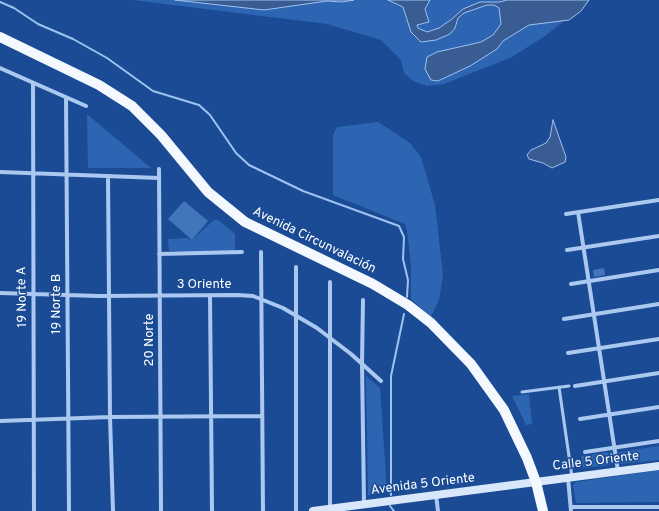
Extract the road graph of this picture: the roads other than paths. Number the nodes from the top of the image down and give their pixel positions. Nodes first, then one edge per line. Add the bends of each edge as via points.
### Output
1 (0, 38) edge
2 (0, 68) edge
3 (33, 82) junction
4 (66, 97) junction
5 (86, 106) dead end
6 (159, 169) dead end
7 (0, 172) edge
8 (32, 173) junction
9 (66, 174) junction
10 (108, 176) junction
11 (159, 178) junction
12 (659, 200) edge
13 (578, 212) junction
14 (566, 214) dead end
15 (659, 236) edge
16 (583, 248) junction
17 (567, 250) dead end
18 (242, 252) dead end
19 (261, 252) dead end
20 (159, 254) junction
21 (296, 267) dead end
22 (659, 270) edge
23 (588, 281) junction
24 (330, 282) dead end
25 (571, 284) dead end
26 (0, 293) edge
27 (33, 294) junction
28 (67, 295) junction
29 (159, 295) junction
30 (210, 295) junction
31 (110, 296) junction
32 (262, 299) junction
33 (364, 300) dead end
34 (659, 304) edge
35 (295, 314) junction
36 (594, 314) junction
37 (564, 319) dead end
38 (329, 336) junction
39 (659, 339) edge
40 (599, 348) junction
41 (568, 353) dead end
42 (362, 363) junction
43 (659, 373) edge
44 (381, 381) dead end
45 (604, 381) junction
46 (569, 386) dead end
47 (575, 386) dead end
48 (559, 387) junction
49 (522, 392) dead end
50 (659, 407) edge
51 (609, 415) junction
52 (160, 416) junction
53 (211, 416) junction
54 (262, 416) junction
55 (110, 417) junction
56 (67, 418) junction
57 (34, 419) junction
58 (580, 419) dead end
59 (0, 420) edge
60 (659, 441) edge
61 (614, 448) junction
62 (585, 452) dead end
63 (659, 466) edge
64 (618, 471) junction
65 (570, 477) junction
66 (536, 482) junction
67 (436, 495) junction
68 (364, 504) junction
69 (659, 507) edge
70 (330, 509) junction
71 (571, 509) edge
72 (34, 511) edge
73 (69, 511) edge
74 (113, 511) edge
75 (161, 511) edge
76 (212, 511) edge
77 (263, 511) edge
78 (296, 511) edge
79 (313, 511) edge
80 (438, 511) edge
81 (543, 511) edge

1 - 66 main road, Avenida Circunvalación via 94,82 128,103 156,128 208,192 244,222 373,284 408,305 431,323 463,354 496,396 516,433
2 - 3 street
3 - 4 street
3 - 8 street, 19 Norte A
4 - 5 street
4 - 9 street, 19 Norte B
6 - 11 street, 20 Norte
7 - 8 street
8 - 9 street
8 - 27 street, 19 Norte A
9 - 10 street
9 - 28 street, 19 Norte B
10 - 11 street
10 - 31 street
11 - 20 street, 20 Norte
12 - 13 street
13 - 14 street
13 - 16 street
15 - 16 street
16 - 17 street
16 - 23 street
18 - 20 street
19 - 32 street
20 - 29 street, 20 Norte
21 - 35 street
22 - 23 street
23 - 25 street
23 - 36 street
24 - 38 street
26 - 27 street, 3 Oriente
27 - 28 street, 3 Oriente
27 - 57 street, 19 Norte A
28 - 31 street, 3 Oriente
28 - 56 street, 19 Norte B
29 - 30 street, 3 Oriente
29 - 31 street, 3 Oriente
29 - 52 street, 20 Norte
30 - 32 street, 3 Oriente via 245,295
30 - 53 street
31 - 55 street
32 - 35 street, 3 Oriente
32 - 54 street
33 - 42 street
34 - 36 street
35 - 38 street, 3 Oriente
35 - 78 street
36 - 37 street
36 - 40 street
38 - 42 street, 3 Oriente
38 - 70 street
39 - 40 street
40 - 41 street
40 - 45 street
42 - 44 street, 3 Oriente
42 - 68 street
43 - 45 street
45 - 47 street
45 - 51 street
46 - 48 lane
48 - 49 lane
48 - 65 lane
50 - 51 street
51 - 58 street
51 - 61 street
52 - 53 street
52 - 55 street
52 - 75 street, 20 Norte
53 - 54 street
53 - 76 street
54 - 77 street
55 - 56 street
55 - 74 street
56 - 57 street
56 - 73 street, 19 Norte B
57 - 59 street
57 - 72 street, 19 Norte A
60 - 61 street
61 - 62 street
61 - 64 street
63 - 64 street, Calle 5 Oriente
64 - 65 street, Calle 5 Oriente
65 - 66 street, Calle 5 Oriente
65 - 71 street
66 - 67 street, Avenida 5 Oriente
66 - 81 main road, Avenida Circunvalación
67 - 68 street, Avenida 5 Oriente
67 - 80 street
68 - 70 street, Avenida 5 Oriente
69 - 71 street
70 - 79 street, Avenida 5 Oriente

